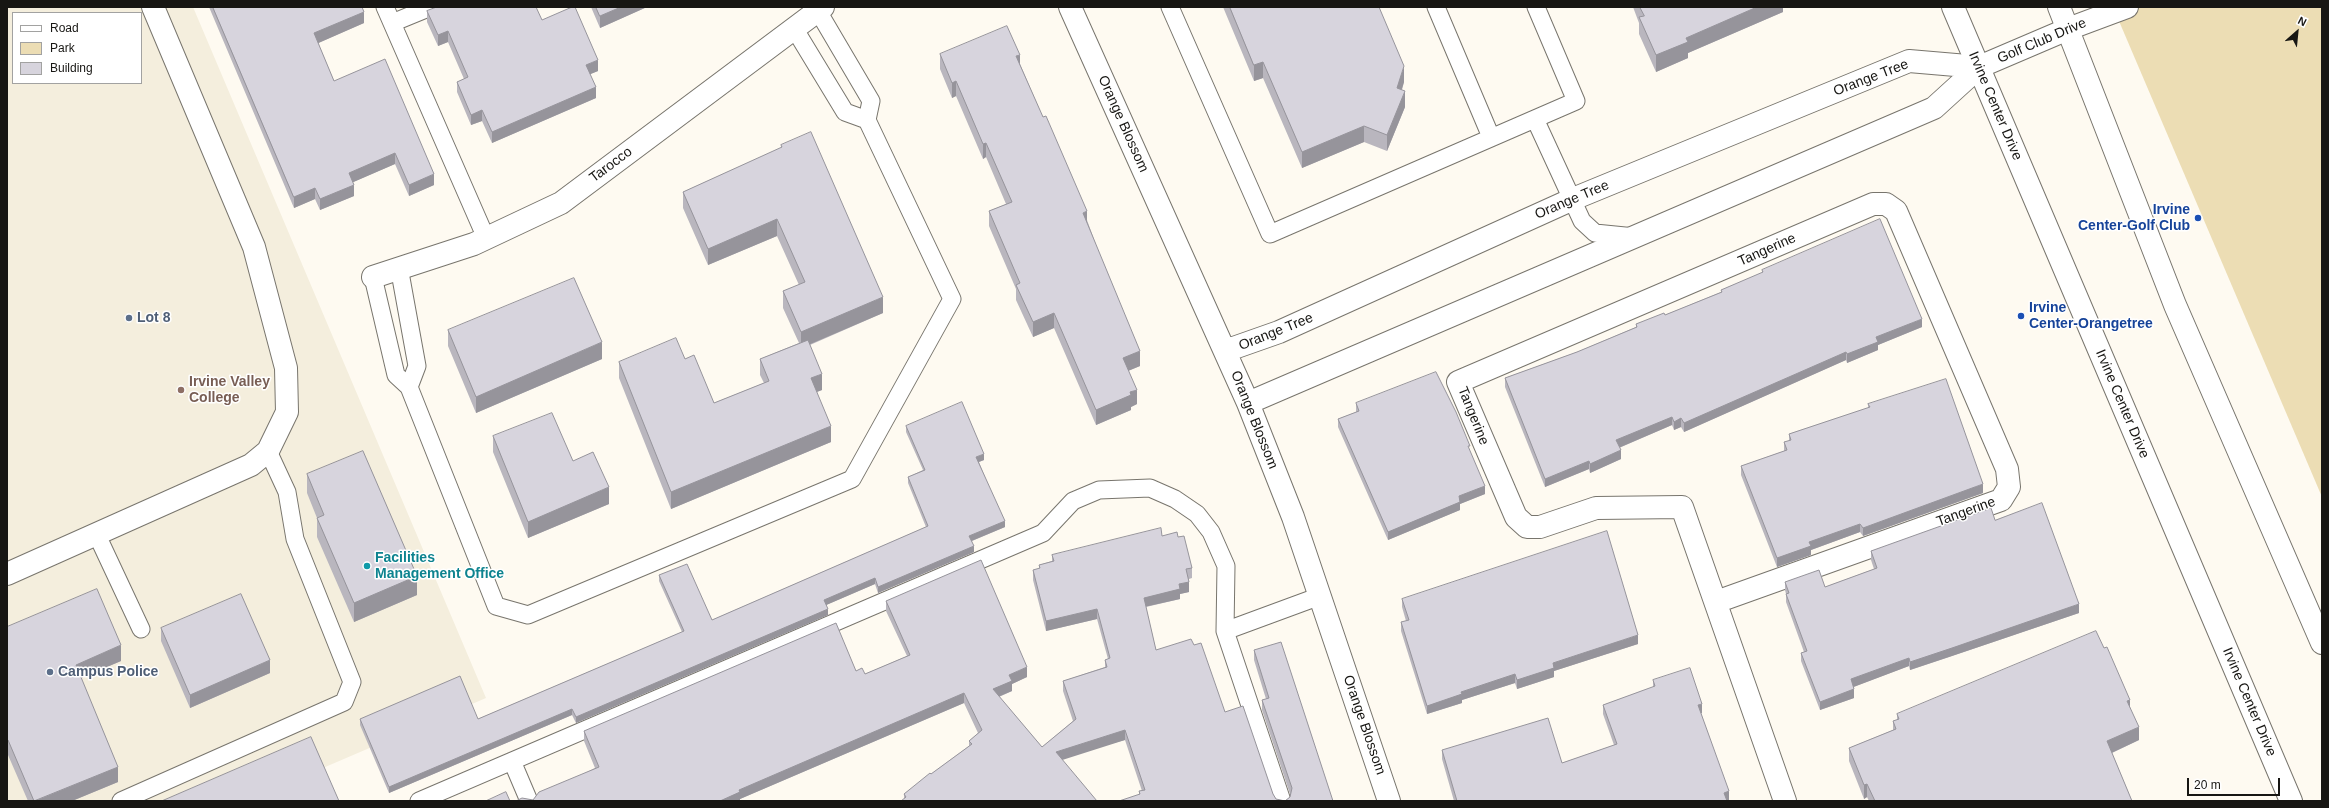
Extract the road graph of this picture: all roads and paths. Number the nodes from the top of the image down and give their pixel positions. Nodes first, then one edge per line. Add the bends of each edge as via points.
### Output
1 (152, 7) edge
2 (385, 7) edge
3 (431, 7) edge
4 (1070, 7) edge
5 (1170, 7) edge
6 (1436, 7) edge
7 (1536, 7) edge
8 (1953, 7) edge
9 (2059, 7) edge
10 (2127, 7) edge
11 (808, 14) edge
12 (392, 23) junction
13 (2068, 29) junction
14 (1979, 68) junction
15 (1535, 119) junction
16 (868, 120) junction
17 (1491, 137) junction
18 (1573, 199) junction
19 (1636, 237) junction
20 (486, 238) junction
21 (399, 267) junction
22 (373, 277) joint
23 (1226, 351) junction
24 (409, 387) junction
25 (1248, 403) junction
26 (268, 451) junction
27 (97, 535) junction
28 (7, 574) edge
29 (1320, 596) junction
30 (1716, 602) junction
31 (140, 629) dead end
32 (1226, 631) junction
33 (2322, 643) edge
34 (512, 761) junction
35 (422, 800) edge
36 (121, 801) edge
37 (529, 801) edge
38 (1282, 801) edge
39 (1389, 801) edge
40 (1785, 801) edge
41 (2291, 801) edge

1 - 26 street via 254,247 286,368 287,412
2 - 12 lane
3 - 12 lane
4 - 23 street, Orange Blossom
5 - 17 lane via 1270,234
6 - 17 lane
7 - 15 lane via 1576,101
8 - 14 street, Irvine Center Drive
9 - 13 street
10 - 13 street, Golf Club Drive
11 - 16 lane via 871,101
11 - 16 lane via 845,112
11 - 20 street, Tarocco via 560,203
12 - 20 lane
13 - 14 street, Golf Club Drive
13 - 33 street via 2176,305
14 - 18 street, Orange Tree via 1909,61
14 - 19 street via 1934,108
14 - 41 street, Irvine Center Drive
15 - 17 lane
15 - 18 lane
16 - 24 lane via 952,299 852,479 528,615 496,606
18 - 19 lane via 1582,221 1595,232
18 - 23 street, Orange Tree via 1279,332
19 - 25 street
20 - 21 street, Tarocco
21 - 22 street, Tarocco
21 - 24 lane via 417,366
22 - 24 lane via 396,375
23 - 25 street, Orange Blossom
25 - 29 street, Orange Blossom via 1293,517
26 - 27 street via 252,465
26 - 36 lane via 287,492 295,539 352,682 344,702
27 - 28 street
27 - 31 lane
29 - 32 lane
29 - 39 street, Orange Blossom
30 - 30 street, Tangerine via 1682,507 1596,508 1540,527 1527,527 1516,517 1458,382 1873,204 1886,204 1896,211 2007,469 2009,487 2001,500
30 - 40 street, Tangerine
32 - 34 lane via 1226,566 1211,532 1198,514 1176,499 1150,488 1099,490 1073,501 1043,533
32 - 38 lane
34 - 35 lane
34 - 37 lane

